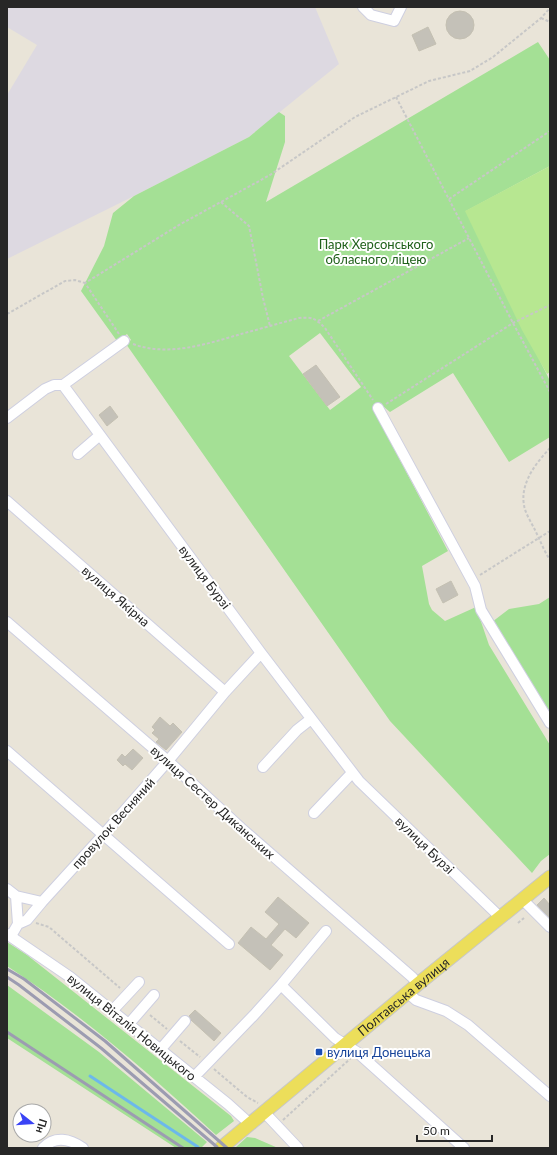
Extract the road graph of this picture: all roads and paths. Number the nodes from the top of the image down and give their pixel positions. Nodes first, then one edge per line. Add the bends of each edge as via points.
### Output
1 (363, 7) edge
2 (402, 7) edge
3 (550, 8) edge
4 (541, 18) junction
5 (550, 22) edge
6 (396, 97) junction
7 (550, 131) edge
8 (448, 198) junction
9 (221, 202) junction
10 (469, 238) junction
11 (85, 283) junction
12 (550, 305) edge
13 (7, 314) edge
14 (318, 321) junction
15 (513, 323) junction
16 (270, 326) junction
17 (124, 341) junction
18 (63, 386) junction
19 (550, 392) edge
20 (378, 408) junction
21 (7, 418) edge
22 (100, 435) junction
23 (550, 448) edge
24 (78, 454) dead end
25 (7, 501) edge
26 (550, 531) edge
27 (539, 538) junction
28 (550, 560) edge
29 (472, 580) junction
30 (7, 622) edge
31 (261, 653) junction
32 (225, 692) junction
33 (311, 718) junction
34 (550, 723) edge
35 (7, 751) edge
36 (168, 761) junction
37 (263, 767) dead end
38 (352, 773) junction
39 (314, 813) dead end
40 (103, 835) junction
41 (550, 877) edge
42 (7, 889) edge
43 (16, 896) junction
44 (522, 899) junction
45 (42, 902) junction
46 (500, 917) junction
47 (524, 918) dead end
48 (518, 923) dead end
49 (18, 924) junction
50 (550, 927) edge
51 (326, 932) dead end
52 (9, 935) edge
53 (228, 944) dead end
54 (139, 982) dead end
55 (418, 984) junction
56 (281, 985) junction
57 (407, 992) junction
58 (154, 996) dead end
59 (112, 1011) junction
60 (185, 1021) dead end
61 (128, 1025) junction
62 (345, 1044) junction
63 (160, 1050) junction
64 (357, 1052) junction
65 (194, 1077) junction
66 (550, 1096) edge
67 (264, 1112) junction
68 (250, 1123) junction
69 (276, 1126) junction
70 (43, 1148) edge
71 (83, 1148) edge
72 (221, 1148) edge
73 (298, 1148) edge
74 (464, 1148) edge

1 - 2 street via 372,14 394,21
3 - 4 path
4 - 5 path
4 - 6 path via 493,57 470,71 429,81
6 - 8 path
6 - 9 path via 355,117 270,174
7 - 8 path
8 - 10 path
9 - 11 path
9 - 16 path via 250,226
10 - 14 path
10 - 15 path
11 - 13 path via 75,280 66,282
11 - 17 path
12 - 15 path
14 - 16 path via 311,317 299,318
14 - 20 path
15 - 19 path
15 - 20 path
16 - 17 path via 205,345 172,349 144,348
17 - 18 street
18 - 21 street via 54,384 45,389
18 - 22 street, вулиця Бурзі
20 - 29 street
22 - 24 street
22 - 31 street, вулиця Бурзі
23 - 27 path via 532,471 523,496 524,506
25 - 32 street, вулиця Якірна
26 - 27 path
27 - 28 path
27 - 29 path
29 - 34 street via 481,610
30 - 36 street, вулиця Сестер Диканських
31 - 32 street, провулок Весняний
31 - 33 street, вулиця Бурзі
32 - 36 street, провулок Весняний
33 - 37 street
33 - 38 street, вулиця Бурзі
35 - 40 street
36 - 40 street, провулок Весняний
36 - 55 street, вулиця Сестер Диканських
38 - 39 street
38 - 46 street, вулиця Бурзі
40 - 45 street, провулок Весняний
40 - 53 street
41 - 44 main road, Полтавська вулиця
42 - 43 street
43 - 45 street
43 - 49 street
44 - 46 main road, Полтавська вулиця
44 - 50 street
45 - 49 street, провулок Весняний via 27,920
46 - 55 main road, Полтавська вулиця
47 - 48 path
49 - 52 street, провулок Весняний
51 - 56 street
52 - 59 street, вулиця Віталія Новицького via 70,977
54 - 59 street
55 - 57 main road, Полтавська вулиця
56 - 62 street via 335,1038
56 - 65 street
57 - 62 main road, Полтавська вулиця
57 - 66 street via 416,1000 446,1011 468,1025
58 - 61 street
59 - 61 street, вулиця Віталія Новицького
60 - 63 street
61 - 63 street, вулиця Віталія Новицького
62 - 64 street
62 - 67 main road, Полтавська вулиця
63 - 65 street, вулиця Віталія Новицького
64 - 69 path
64 - 74 street
65 - 68 street, вулиця Віталія Новицького
67 - 68 main road, Полтавська вулиця
67 - 69 street
68 - 72 main road, Полтавська вулиця
69 - 73 street
70 - 71 street via 53,1141 63,1139 75,1142

